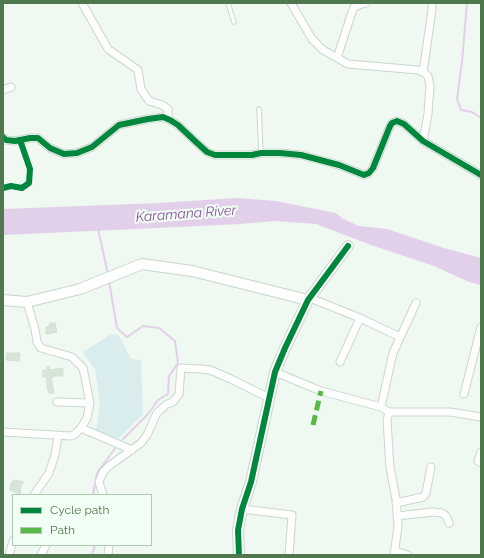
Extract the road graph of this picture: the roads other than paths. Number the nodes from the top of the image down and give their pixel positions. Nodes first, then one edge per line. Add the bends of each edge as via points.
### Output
1 (82, 3) edge
2 (228, 3) edge
3 (291, 3) edge
4 (366, 3) edge
5 (432, 3) edge
6 (234, 22) dead end
7 (337, 58) junction
8 (423, 72) junction
9 (11, 87) dead end
10 (3, 90) edge
11 (259, 109) dead end
12 (168, 119) junction
13 (3, 137) edge
14 (423, 141) junction
15 (261, 153) junction
16 (481, 175) edge
17 (348, 246) dead end
18 (309, 299) junction
19 (3, 300) edge
20 (27, 302) junction
21 (416, 303) dead end
22 (360, 318) junction
23 (481, 328) edge
24 (400, 337) junction
25 (340, 362) dead end
26 (275, 372) junction
27 (464, 394) dead end
28 (269, 398) junction
29 (57, 402) dead end
30 (90, 403) junction
31 (380, 407) junction
32 (389, 412) junction
33 (481, 417) edge
34 (81, 428) junction
35 (3, 432) edge
36 (58, 436) junction
37 (71, 436) junction
38 (56, 448) junction
39 (132, 450) junction
40 (481, 452) edge
41 (481, 463) edge
42 (431, 467) dead end
43 (35, 494) edge
44 (103, 494) edge
45 (396, 503) junction
46 (242, 509) junction
47 (397, 516) junction
48 (449, 523) dead end
49 (12, 544) edge
50 (46, 546) edge
51 (395, 553) edge
52 (9, 555) edge
53 (41, 555) edge
54 (239, 555) edge
55 (289, 555) edge
56 (408, 555) edge

1 - 12 street via 108,49 138,70 141,89 149,101 168,109
2 - 6 lane
3 - 7 street via 312,38 323,50
4 - 7 street via 354,7
5 - 8 street
7 - 8 street via 356,66
8 - 14 street via 428,76 430,86
9 - 10 street
11 - 15 lane
12 - 13 street via 148,119 119,126 92,147 77,153 64,154 50,148 38,138 15,141
12 - 15 street via 207,152 215,155
14 - 15 street via 401,122 394,122 373,168 364,175 315,158
14 - 16 street
17 - 18 street
18 - 20 street via 192,271 142,264 80,289
18 - 22 street
18 - 26 street
19 - 20 street
20 - 30 street via 36,342 41,348 72,357 83,368
21 - 24 street
22 - 24 street
22 - 25 street
23 - 27 street
24 - 31 street via 393,353
26 - 28 street
26 - 31 street via 321,391
28 - 39 street via 210,370 181,368 178,394 173,402 157,413 147,435
28 - 46 street via 251,482
29 - 30 street
30 - 34 street via 87,418
31 - 32 street
32 - 33 street via 450,412
32 - 45 street via 387,420 390,467
34 - 37 street
34 - 39 street
35 - 36 street
36 - 37 street
36 - 38 street
37 - 38 street
38 - 43 street via 49,473
39 - 44 street via 103,472 99,482
40 - 41 street via 478,461
42 - 45 street via 423,497
45 - 47 street
46 - 54 street via 238,530
46 - 55 street via 292,515
47 - 48 street via 442,513
47 - 51 street
49 - 52 street
50 - 53 street
51 - 56 street

